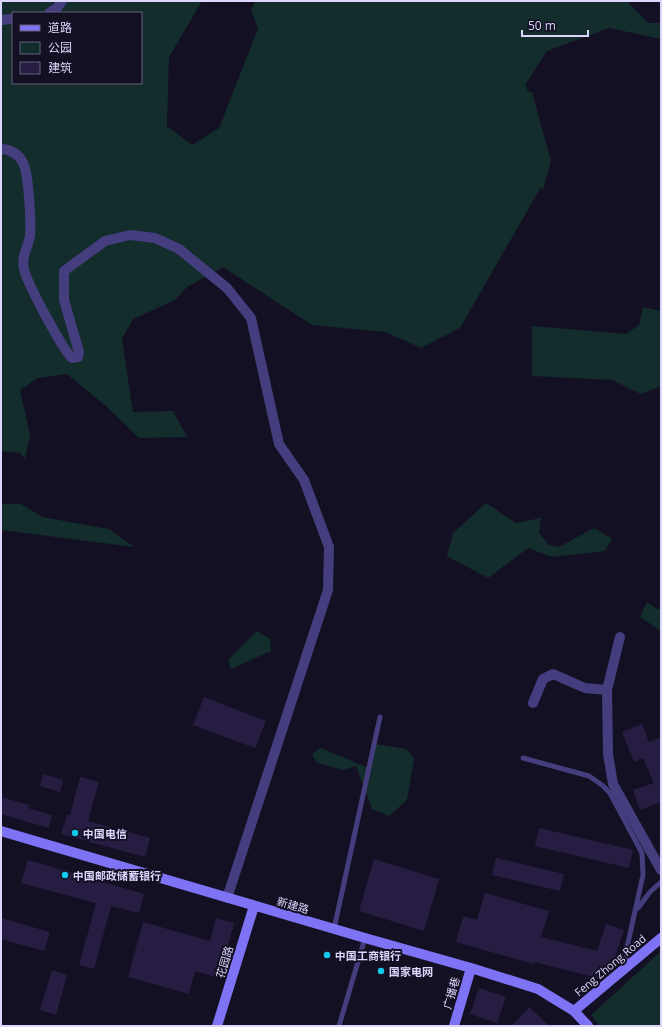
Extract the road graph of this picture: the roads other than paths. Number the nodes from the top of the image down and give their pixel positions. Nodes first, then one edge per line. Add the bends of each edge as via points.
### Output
1 (62, 1) edge
2 (51, 12) edge
3 (12, 19) edge
4 (1, 20) edge
5 (1, 149) edge
6 (620, 637) dead end
7 (607, 690) junction
8 (533, 703) dead end
9 (380, 717) dead end
10 (523, 758) dead end
11 (3, 833) edge
12 (661, 870) edge
13 (661, 882) edge
14 (227, 898) junction
15 (254, 906) junction
16 (635, 915) junction
17 (334, 929) junction
18 (365, 938) junction
19 (661, 938) edge
20 (628, 966) junction
21 (471, 968) junction
22 (574, 1011) junction
23 (217, 1026) edge
24 (338, 1026) edge
25 (454, 1026) edge
26 (588, 1026) edge

1 - 2 street
3 - 4 street
5 - 14 street via 19,156 26,169 30,237 24,252 23,268 28,283 72,358 78,357 79,352 64,300 64,271 105,241 130,235 156,238 179,249 232,294 251,318 279,444 304,480 329,547 328,590
6 - 7 street
7 - 8 street via 585,688 552,674 543,679
7 - 12 street via 608,754 613,784
9 - 17 lane
10 - 16 lane via 589,776 610,793 642,853 643,876
11 - 14 main road, 新建路
13 - 16 lane via 644,899
14 - 15 main road, 新建路
15 - 17 main road, 新建路
15 - 23 main road, 花园路
16 - 20 lane via 626,952
17 - 18 main road, 新建路
18 - 21 main road, 新建路
18 - 24 lane
19 - 20 main road, Feng Zhong Road
20 - 22 main road, Feng Zhong Road
21 - 22 main road, 新建路 via 538,989
21 - 25 main road, 广播巷
22 - 26 main road, 新建路

